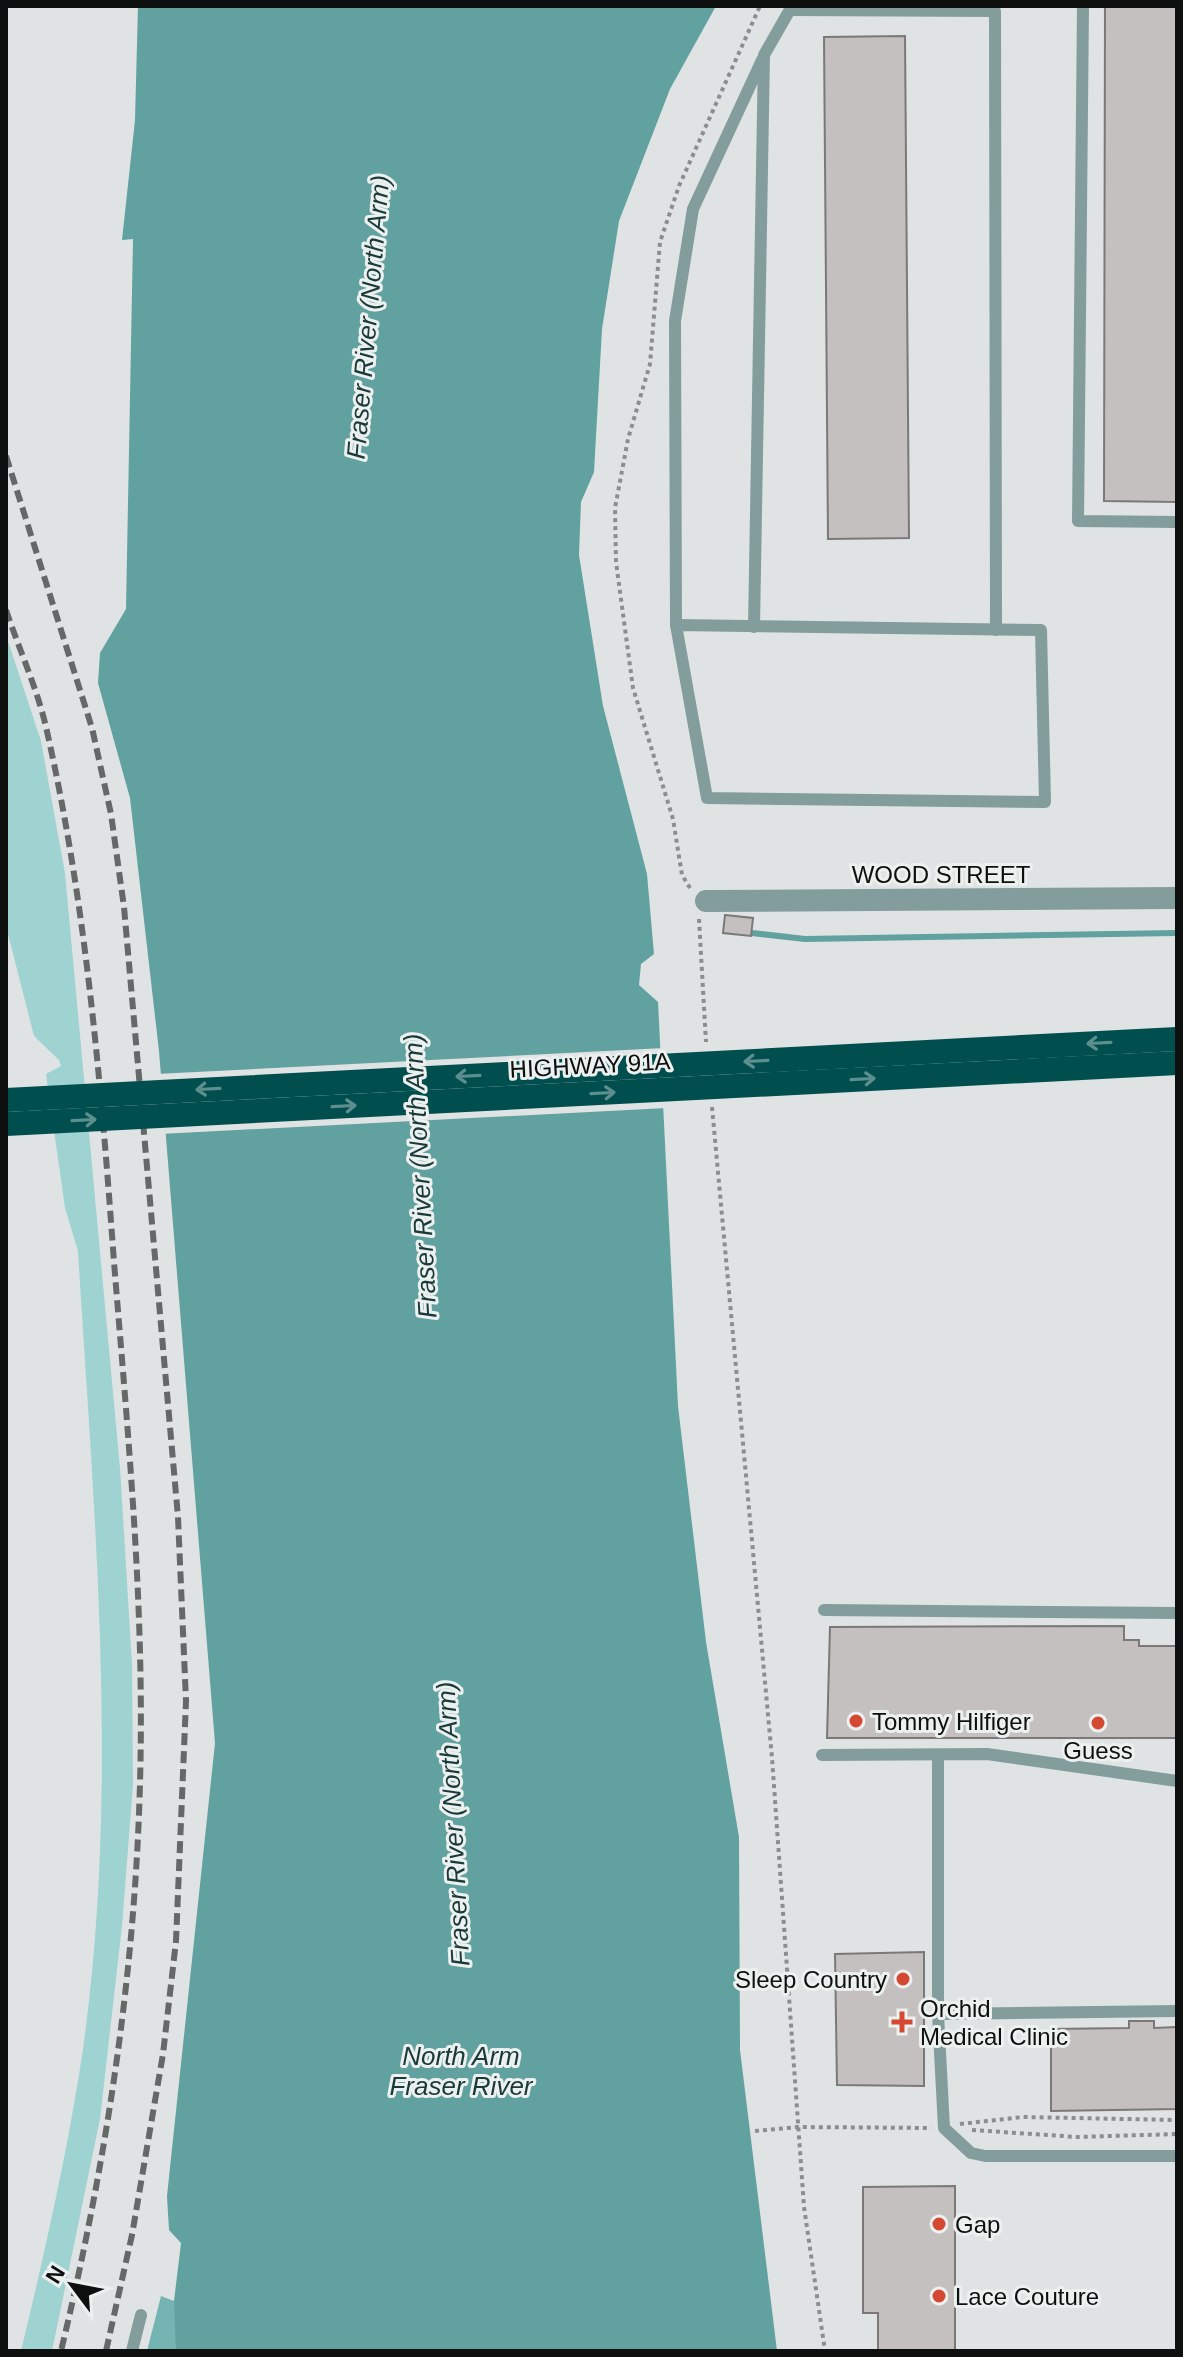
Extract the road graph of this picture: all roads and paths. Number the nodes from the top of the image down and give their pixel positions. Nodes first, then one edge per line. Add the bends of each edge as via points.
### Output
1 (1083, 6) edge
2 (791, 8) edge
3 (764, 55) junction
4 (1177, 522) edge
5 (676, 625) junction
6 (754, 627) junction
7 (996, 630) junction
8 (1177, 898) edge
9 (706, 901) joint
10 (1177, 1039) edge
11 (707, 1049) dead end
12 (1177, 1063) edge
13 (711, 1094) dead end
14 (6, 1100) edge
15 (6, 1124) edge
16 (824, 1610) dead end
17 (1177, 1613) edge
18 (822, 1755) dead end
19 (938, 1755) junction
20 (1177, 1781) edge
21 (1177, 2011) edge
22 (938, 2014) junction
23 (1177, 2120) edge
24 (944, 2128) junction
25 (1177, 2156) edge
26 (141, 2315) dead end
27 (132, 2351) edge
28 (825, 2351) edge

1 - 4 lane via 1078,521
2 - 3 lane
2 - 7 lane via 995,11
3 - 5 lane via 693,209 675,321
3 - 6 lane
5 - 6 lane
5 - 7 lane via 707,798 1045,802 1041,630
6 - 7 lane
8 - 9 street, WOOD STREET
9 - 11 path via 699,919
10 -> 14 highway, HIGHWAY 91A, bridge
15 -> 12 highway, HIGHWAY 91A, bridge
13 - 28 path via 772,1758 804,2207
16 - 17 lane
18 - 19 lane
19 - 20 lane via 987,1754
19 - 22 lane
21 - 22 lane
22 - 24 lane
23 - 24 path via 1023,2117
24 - 25 lane via 971,2153 985,2156
26 - 27 lane

